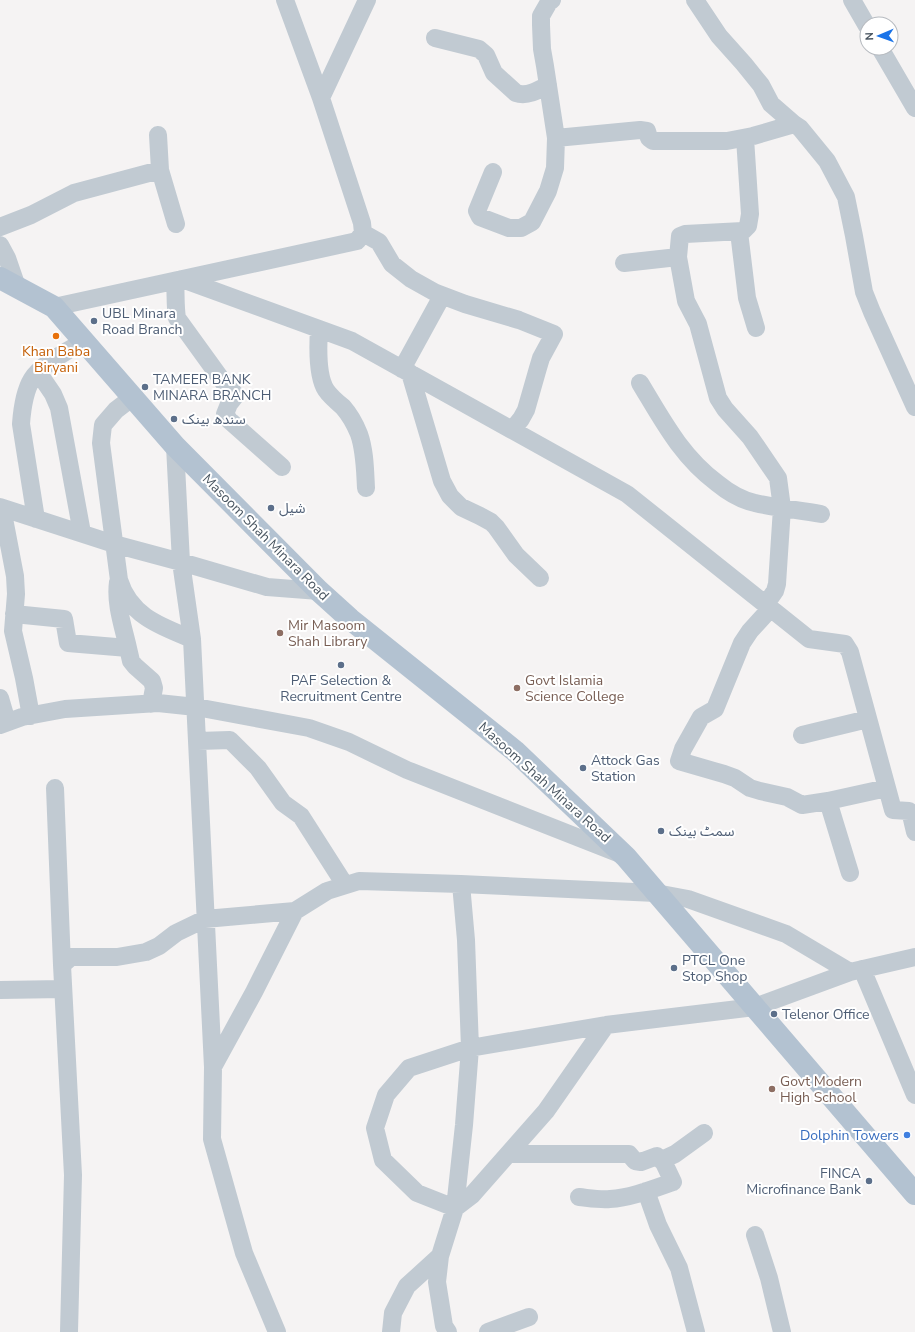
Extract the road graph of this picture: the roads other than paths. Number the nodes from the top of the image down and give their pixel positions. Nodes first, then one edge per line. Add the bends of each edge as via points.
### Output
1 (285, 0) edge
2 (367, 0) edge
3 (552, 0) edge
4 (695, 0) edge
5 (852, 0) edge
6 (861, 16) edge
7 (435, 38) dead end
8 (885, 56) edge
9 (548, 85) junction
10 (320, 98) junction
11 (915, 108) edge
12 (794, 124) junction
13 (158, 134) dead end
14 (556, 138) junction
15 (745, 138) junction
16 (160, 170) junction
17 (493, 172) dead end
18 (176, 224) dead end
19 (0, 227) edge
20 (738, 232) junction
21 (363, 233) junction
22 (0, 245) edge
23 (678, 257) junction
24 (624, 263) dead end
25 (178, 280) junction
26 (9, 282) edge
27 (442, 296) junction
28 (54, 307) junction
29 (756, 328) dead end
30 (319, 329) junction
31 (84, 341) junction
32 (406, 371) junction
33 (38, 372) junction
34 (640, 383) dead end
35 (133, 397) junction
36 (915, 407) edge
37 (512, 430) junction
38 (175, 446) junction
39 (282, 467) dead end
40 (366, 488) dead end
41 (1, 508) edge
42 (782, 508) junction
43 (821, 514) dead end
44 (36, 519) junction
45 (82, 533) junction
46 (114, 544) junction
47 (181, 562) junction
48 (540, 578) dead end
49 (120, 580) junction
50 (319, 591) junction
51 (768, 606) junction
52 (14, 614) junction
53 (192, 639) junction
54 (128, 648) junction
55 (0, 698) edge
56 (151, 704) junction
57 (196, 707) junction
58 (31, 716) junction
59 (868, 719) junction
60 (3, 724) edge
61 (802, 735) dead end
62 (198, 741) junction
63 (55, 788) dead end
64 (887, 788) junction
65 (828, 801) junction
66 (915, 832) edge
67 (626, 857) junction
68 (850, 873) dead end
69 (461, 884) junction
70 (345, 885) junction
71 (656, 893) junction
72 (295, 911) junction
73 (205, 919) junction
74 (915, 957) edge
75 (62, 965) junction
76 (856, 971) junction
77 (63, 989) junction
78 (0, 990) edge
79 (755, 1007) junction
80 (606, 1026) junction
81 (470, 1048) junction
82 (213, 1067) junction
83 (915, 1095) edge
84 (704, 1133) dead end
85 (508, 1154) junction
86 (662, 1160) junction
87 (646, 1191) junction
88 (915, 1194) edge
89 (579, 1197) dead end
90 (455, 1208) junction
91 (756, 1235) dead end
92 (440, 1256) junction
93 (529, 1317) dead end
94 (68, 1332) edge
95 (277, 1332) edge
96 (391, 1332) edge
97 (448, 1332) edge
98 (488, 1332) edge
99 (696, 1332) edge
100 (782, 1332) edge

1 - 10 street
2 - 10 street
3 - 9 street via 541,16 542,49
4 - 12 street via 719,36 761,85 771,104
5 - 6 street
7 - 9 street via 479,49 486,55 494,73 516,93 535,92
8 - 11 street
9 - 14 street
10 - 21 street via 362,223
12 - 15 street
12 - 36 street via 827,161 846,197 864,292
13 - 16 street
14 - 15 street via 640,130 647,131 653,141 727,141
14 - 17 street via 555,168 548,191 532,222 522,228 509,228 480,217 477,211
15 - 20 street via 750,214 748,226
16 - 18 street
16 - 19 street via 74,193 31,215
20 - 23 street via 680,236
20 - 29 street via 747,298
21 - 25 street via 357,241
21 - 27 street via 379,242 392,264 411,279
22 - 26 street via 7,258
23 - 24 street
23 - 42 street via 686,301 698,324 718,398 750,437 778,478
25 - 28 street
25 - 30 street
25 - 39 street via 177,318 224,383 236,395 225,414
26 - 28 main road, Masoom Shah Minara Road
27 - 32 street
27 - 37 street via 519,320 554,334 539,362 526,410
28 - 31 main road, Masoom Shah Minara Road
30 - 32 street via 352,341
30 - 40 street via 318,350 322,382 326,390 344,408 359,434
31 - 33 street
31 - 35 main road, Masoom Shah Minara Road
32 - 37 street
32 - 48 street via 442,481 450,496 461,508 491,522 516,555
33 - 44 street via 27,390 21,414
33 - 45 street via 59,408
34 - 42 street via 681,449 703,473 738,497
35 - 38 main road, Masoom Shah Minara Road
35 - 46 street via 116,410 104,425 101,443
37 - 51 street via 627,494
38 - 47 street
38 - 50 main road, Masoom Shah Minara Road
41 - 44 street
41 - 52 street via 15,576
42 - 43 street
42 - 51 street via 778,584
44 - 45 street
45 - 46 street
46 - 47 street
46 - 49 street
47 - 50 street via 267,587
47 - 53 street
49 - 53 street via 122,590 140,613 160,626
49 - 54 street via 117,582 118,604
50 - 67 main road, Masoom Shah Minara Road via 515,751
51 - 59 street via 809,639 845,644 850,652
51 - 65 street via 742,643 715,709 702,717 683,749 679,761 724,774 750,788 787,797 802,805
52 - 54 street via 64,619 68,643
52 - 58 street via 12,631
53 - 57 street
54 - 56 street via 131,661 152,681 154,688
55 - 60 street
56 - 57 street
56 - 58 street via 65,709
57 - 62 street
57 - 67 street via 309,728 349,742 407,770
58 - 60 street
59 - 61 street
59 - 64 street
62 - 70 street via 230,740 258,768 283,803 301,816
62 - 73 street
63 - 75 street
64 - 65 street
64 - 66 street via 893,810 909,811
65 - 68 street
67 - 71 main road, Masoom Shah Minara Road
69 - 70 street via 359,881
69 - 71 street
69 - 81 street
70 - 72 street via 327,891
71 - 76 street via 688,899 786,934
71 - 79 main road, Masoom Shah Minara Road
72 - 73 street
72 - 82 street
73 - 75 street via 146,952 117,957 71,957
73 - 82 street
74 - 76 street
75 - 77 street
76 - 79 street
76 - 83 street
77 - 78 street
77 - 94 street via 73,1175
79 - 80 street
79 - 88 main road, Masoom Shah Minara Road
80 - 81 street
80 - 85 street via 546,1111
81 - 90 street
81 - 90 street via 409,1068 386,1096 375,1128 383,1160 417,1193
82 - 95 street via 212,1139 244,1253
84 - 86 street
85 - 86 street via 629,1154 635,1161 641,1162 657,1156
85 - 90 street via 472,1195
86 - 87 street via 673,1182
87 - 89 street via 608,1199
87 - 99 street via 658,1225 679,1268
90 - 92 street
91 - 100 street
92 - 96 street via 407,1286 394,1313
92 - 97 street via 437,1282 444,1326
93 - 98 street

